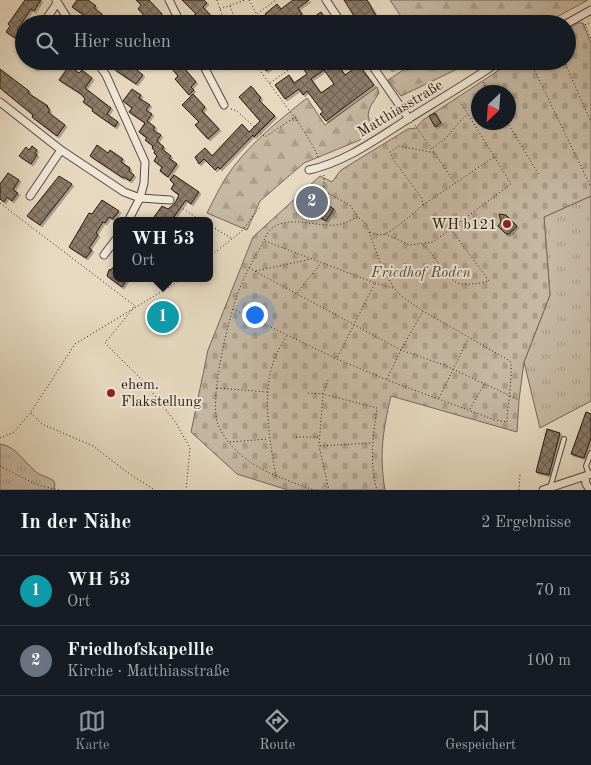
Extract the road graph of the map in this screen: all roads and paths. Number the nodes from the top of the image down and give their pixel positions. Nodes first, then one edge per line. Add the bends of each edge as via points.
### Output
1 (169, 0) edge
2 (217, 0) edge
3 (245, 0) edge
4 (249, 0) edge
5 (276, 0) edge
6 (326, 0) edge
7 (56, 2) edge
8 (230, 6) junction
9 (220, 9) junction
10 (591, 10) edge
11 (257, 14) joint
12 (48, 15) edge
13 (65, 15) edge
14 (176, 15) edge
15 (222, 15) edge
16 (233, 15) edge
17 (336, 15) edge
18 (576, 18) edge
19 (591, 23) edge
20 (591, 39) edge
21 (102, 70) edge
22 (206, 70) edge
23 (260, 70) edge
24 (289, 70) edge
25 (375, 70) edge
26 (486, 70) edge
27 (534, 70) edge
28 (568, 70) edge
29 (479, 75) junction
30 (270, 84) junction
31 (485, 85) edge
32 (0, 102) edge
33 (460, 102) dead end
34 (224, 106) joint
35 (468, 114) junction
36 (295, 117) junction
37 (410, 118) junction
38 (591, 122) edge
39 (513, 130) edge
40 (432, 149) junction
41 (61, 150) junction
42 (435, 153) junction
43 (494, 156) junction
44 (322, 167) junction
45 (309, 170) dead end
46 (539, 175) dead end
47 (455, 183) junction
48 (591, 188) edge
49 (30, 196) dead end
50 (140, 198) junction
51 (170, 200) joint
52 (0, 203) edge
53 (422, 206) junction
54 (260, 207) dead end
55 (130, 217) edge
56 (196, 217) edge
57 (358, 217) junction
58 (213, 227) edge
59 (450, 228) junction
60 (370, 232) junction
61 (385, 234) junction
62 (234, 239) junction
63 (264, 240) junction
64 (113, 243) edge
65 (423, 244) junction
66 (213, 254) edge
67 (104, 255) dead end
68 (313, 259) junction
69 (321, 262) junction
70 (248, 268) junction
71 (255, 271) junction
72 (176, 282) edge
73 (375, 283) junction
74 (394, 288) junction
75 (297, 294) junction
76 (135, 306) junction
77 (233, 309) junction
78 (423, 310) junction
79 (354, 325) junction
80 (287, 334) junction
81 (469, 337) junction
82 (401, 350) junction
83 (337, 359) junction
84 (453, 369) junction
85 (328, 380) dead end
86 (387, 380) junction
87 (484, 383) junction
88 (216, 388) junction
89 (268, 392) junction
90 (308, 393) dead end
91 (323, 394) junction
92 (508, 394) junction
93 (439, 398) junction
94 (519, 400) dead end
95 (470, 410) junction
96 (31, 412) junction
97 (296, 437) dead end
98 (319, 437) junction
99 (0, 438) edge
100 (269, 439) junction
101 (564, 439) dead end
102 (229, 442) junction
103 (372, 442) junction
104 (319, 446) junction
105 (591, 453) edge
106 (0, 466) edge
107 (520, 475) dead end
108 (588, 475) edge
109 (276, 477) junction
110 (547, 489) edge
111 (60, 490) edge
112 (155, 490) edge
113 (186, 490) edge
114 (314, 490) edge
115 (329, 490) edge
116 (377, 490) edge
117 (519, 490) edge
118 (590, 490) edge

1 - 14 street
2 - 9 path
3 - 8 path
4 - 11 path
5 - 11 path
6 - 17 street
7 - 12 street
7 - 13 street
8 - 9 path
8 - 16 path
9 - 15 path
10 - 18 street
19 - 20 path via 585,25
21 - 50 street via 141,152 145,166
22 - 34 street
23 - 30 path
24 - 30 path
25 - 37 street
26 - 29 street, Matthiasstraße
27 - 48 path
28 - 38 path
29 - 31 path
29 - 37 street, Matthiasstraße
30 - 36 path
32 - 41 street
33 - 35 path
34 - 36 path via 237,111 265,137
35 - 40 path
35 - 43 path
36 - 44 path
37 - 40 path
37 - 44 street, Matthiasstraße via 358,150
39 - 46 path
40 - 42 path
41 - 49 street
41 - 50 street via 108,183
42 - 47 path
42 - 53 path via 399,146 390,152 421,197
43 - 47 path
43 - 59 path via 511,184
44 - 45 street, Matthiasstraße
44 - 57 path via 324,191 350,205
47 - 53 path
50 - 51 street
50 - 55 street
51 - 56 path
52 - 76 path
53 - 61 path
54 - 62 path
57 - 60 path
57 - 63 path via 334,225 280,223
58 - 62 path
59 - 65 path via 433,242
59 - 65 path via 489,281 459,284 453,281
60 - 61 path
60 - 74 path via 383,270
61 - 65 path via 410,245
62 - 66 path
63 - 68 path
63 - 70 path
64 - 67 street
68 - 69 path
68 - 71 path
69 - 73 path
69 - 75 path
70 - 71 path
70 - 77 path
71 - 75 path
72 - 76 path
73 - 74 path
73 - 79 path
74 - 78 path
75 - 79 path
76 - 96 path via 75,344
76 - 113 path via 105,343 146,384 186,439 190,448
77 - 80 path
77 - 88 path
78 - 81 path
78 - 82 path
79 - 82 path
79 - 83 path
80 - 83 path
80 - 89 path via 273,363
81 - 84 path
81 - 92 path via 510,361 513,366
82 - 84 path
82 - 86 path
83 - 86 path
84 - 87 path
84 - 93 path
85 - 91 path
86 - 93 path
87 - 92 path
87 - 95 path
88 - 89 path
88 - 102 path via 218,426
89 - 100 path
90 - 91 path
91 - 98 path
91 - 103 path via 377,408
92 - 94 path
92 - 95 path via 507,422
93 - 95 path
96 - 99 path via 14,432
96 - 112 path via 42,424 93,446
97 - 98 path
98 - 104 path
100 - 102 path
100 - 109 path
101 - 110 lane
102 - 109 path via 238,454
103 - 104 path
103 - 116 path via 373,477
104 - 115 path
105 - 108 lane via 586,466
106 - 111 path via 36,485
107 - 117 path
108 - 110 street
108 - 118 street via 586,484
109 - 114 path

